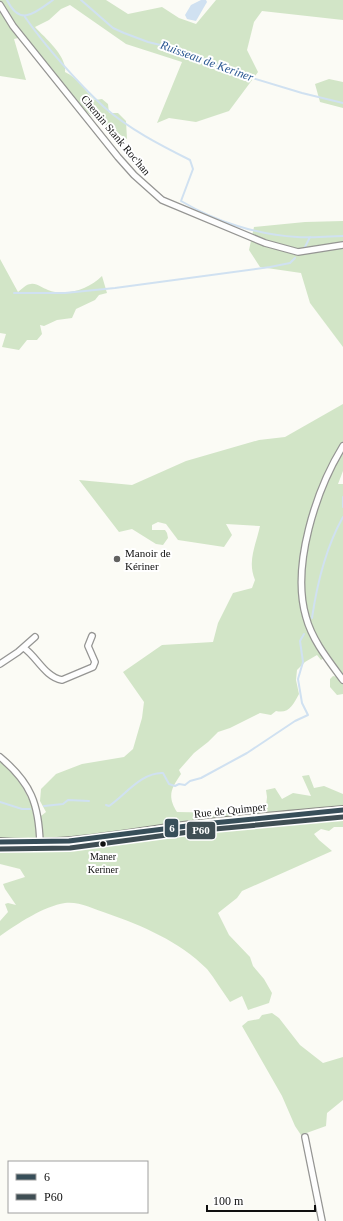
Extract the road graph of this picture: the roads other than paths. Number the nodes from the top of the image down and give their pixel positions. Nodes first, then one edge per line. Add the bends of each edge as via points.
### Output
1 (0, 5) edge
2 (343, 245) edge
3 (343, 446) edge
4 (92, 636) dead end
5 (35, 638) dead end
6 (24, 648) junction
7 (0, 664) edge
8 (343, 680) edge
9 (0, 757) edge
10 (343, 810) edge
11 (0, 842) edge
12 (40, 844) junction
13 (305, 1137) dead end
14 (322, 1221) edge

1 - 2 street, Chemin Stank Roc'han via 13,26 118,157 162,200 288,251
3 - 8 street via 326,479 309,531 303,559 302,586 308,625
4 - 6 street via 88,646 95,662 94,668 62,680 50,676 32,653
5 - 6 street
6 - 7 street
9 - 12 street via 33,796 39,816
10 - 12 main road, Rue de Quimper via 200,824
11 - 12 main road, Rue de Quimper
13 - 14 street

